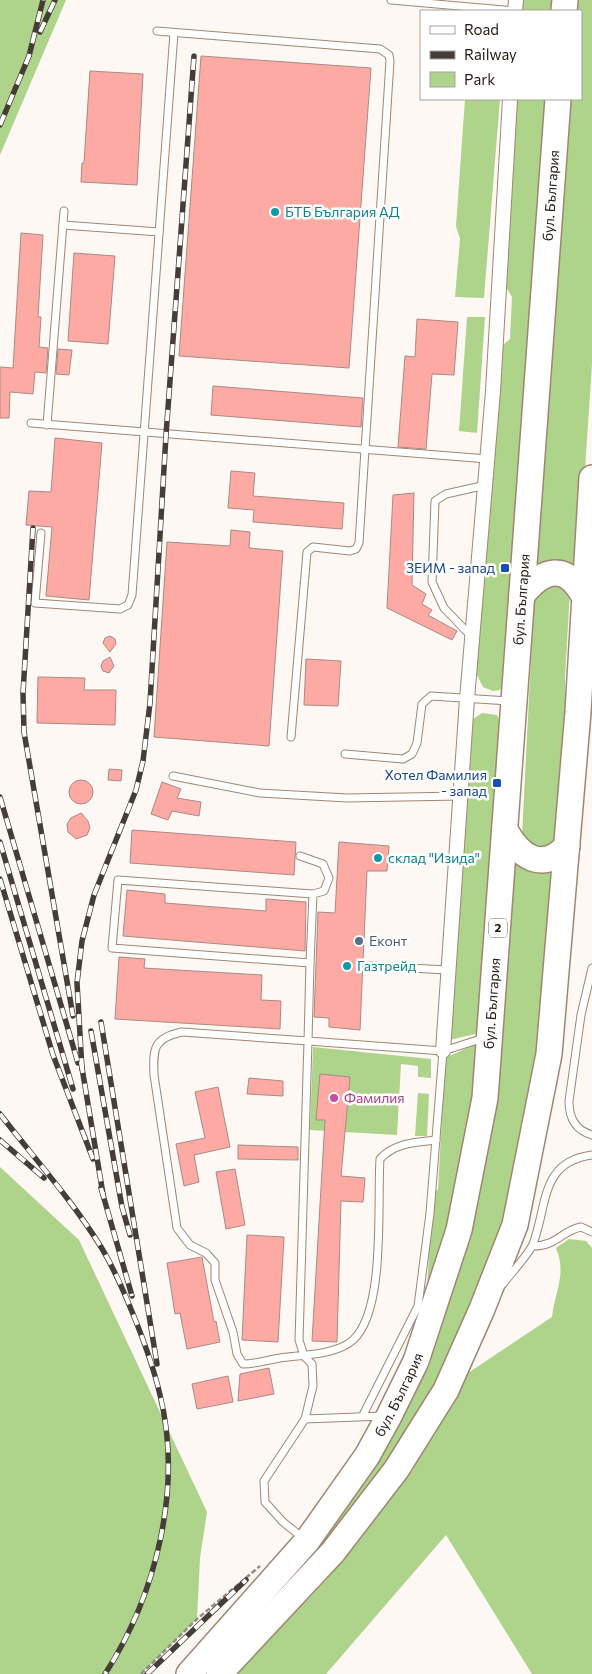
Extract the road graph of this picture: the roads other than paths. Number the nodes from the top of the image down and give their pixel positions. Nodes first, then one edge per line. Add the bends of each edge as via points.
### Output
1 (391, 0) edge
2 (504, 10) edge
3 (157, 31) dead end
4 (174, 33) junction
5 (510, 100) edge
6 (558, 100) edge
7 (64, 211) dead end
8 (63, 225) junction
9 (159, 232) junction
10 (31, 423) dead end
11 (47, 424) junction
12 (143, 433) junction
13 (364, 449) junction
14 (488, 458) junction
15 (592, 478) edge
16 (486, 485) junction
17 (591, 519) edge
18 (41, 533) dead end
19 (522, 595) junction
20 (584, 596) junction
21 (473, 638) junction
22 (468, 699) junction
23 (514, 702) junction
24 (586, 717) dead end
25 (290, 737) dead end
26 (575, 748) junction
27 (345, 754) dead end
28 (173, 776) dead end
29 (460, 796) junction
30 (505, 830) junction
31 (567, 846) junction
32 (300, 856) dead end
33 (313, 894) junction
34 (310, 963) junction
35 (370, 966) dead end
36 (592, 968) edge
37 (448, 970) junction
38 (491, 1035) junction
39 (308, 1041) junction
40 (443, 1051) junction
41 (592, 1135) edge
42 (436, 1140) junction
43 (592, 1155) edge
44 (592, 1232) edge
45 (533, 1246) junction
46 (482, 1309) junction
47 (304, 1356) junction
48 (363, 1415) junction
49 (389, 1416) junction
50 (305, 1419) junction
51 (307, 1541) junction
52 (189, 1674) edge
53 (219, 1674) edge

1 - 2 lane
3 - 4 lane
4 - 9 lane
4 - 13 lane via 380,49 388,55
5 - 14 street
6 - 19 highway, бул. България / 2
7 - 8 lane
8 - 9 lane
8 - 11 lane
9 - 12 lane
10 - 11 lane
11 - 12 lane
12 - 13 lane
12 - 18 lane via 132,596 128,605 120,610 36,603
13 - 14 lane
13 - 25 lane via 356,549 313,547 307,552
14 - 16 street
15 - 17 highway
16 - 21 street
16 - 21 lane via 446,494 435,501 432,582 444,608
17 - 20 highway
19 - 20 highway via 541,576 559,573 569,576
19 - 23 highway, бул. България / 2
20 - 26 highway
21 - 22 street
22 - 23 lane
22 - 27 lane via 431,696 426,700 422,704 417,743 412,754 403,759
22 - 29 street
23 - 30 highway, бул. България / 2
24 - 26 lane
26 - 31 highway
28 - 29 lane via 260,793 347,798
29 - 37 street
30 - 31 highway via 521,852 540,861 558,856
30 - 38 highway, бул. България / 2
31 - 46 highway via 549,1054 515,1225
32 - 33 lane via 323,864 329,878 324,891
33 - 34 lane
33 - 34 lane via 118,880 112,948
34 - 39 lane
35 - 37 lane
36 - 41 lane via 581,1014 568,1101 569,1115 574,1123
37 - 40 street
38 - 40 lane
38 - 49 highway, бул. България / 2 via 486,1098 460,1230 416,1361
39 - 40 lane
39 - 47 lane via 299,1340
39 - 47 lane via 182,1032 159,1040 154,1054 154,1075 177,1228 190,1245 215,1262 215,1280 237,1354 243,1364
40 - 42 lane
42 - 47 lane via 388,1150 380,1159 376,1282 367,1320 352,1341 332,1350
42 - 48 lane via 418,1306
43 - 45 lane via 568,1162 551,1177
44 - 45 lane via 575,1228 547,1246
45 - 46 lane
46 - 53 highway via 446,1390 396,1470 333,1552
47 - 50 lane via 312,1364 313,1386
48 - 49 lane
48 - 50 lane
49 - 51 highway, бул. България / 2 via 367,1456
50 - 51 lane via 264,1481 265,1502
51 - 52 highway, бул. България / 2

